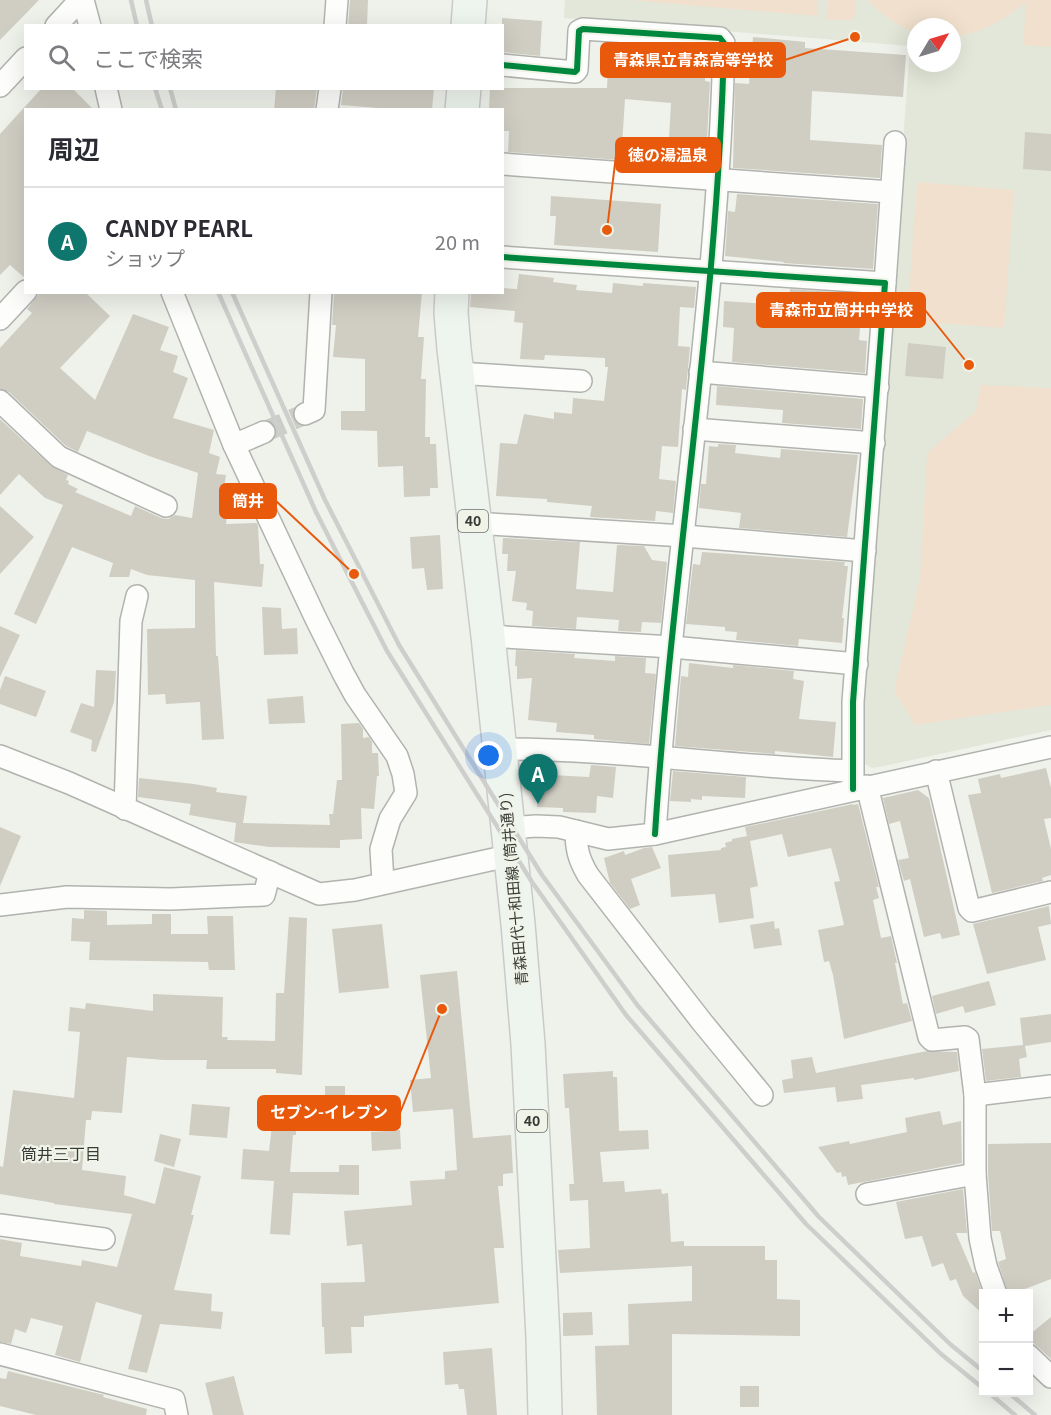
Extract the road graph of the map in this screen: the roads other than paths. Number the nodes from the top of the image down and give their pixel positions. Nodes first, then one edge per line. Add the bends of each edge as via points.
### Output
1 (82, 0) edge
2 (337, 0) edge
3 (470, 0) edge
4 (58, 24) edge
5 (89, 24) edge
6 (335, 24) edge
7 (468, 24) edge
8 (24, 60) edge
9 (504, 65) edge
10 (0, 86) edge
11 (106, 90) edge
12 (330, 90) edge
13 (464, 90) edge
14 (111, 108) edge
15 (327, 108) edge
16 (462, 108) edge
17 (895, 142) dead end
18 (504, 164) edge
19 (716, 179) junction
20 (891, 192) junction
21 (504, 257) edge
22 (709, 271) junction
23 (885, 284) junction
24 (24, 293) edge
25 (173, 294) edge
26 (321, 294) edge
27 (452, 294) edge
28 (0, 319) edge
29 (700, 372) junction
30 (458, 373) junction
31 (581, 381) dead end
32 (878, 387) junction
33 (0, 401) edge
34 (305, 414) tunnel mouth
35 (694, 429) junction
36 (264, 432) tunnel mouth
37 (874, 443) junction
38 (234, 445) junction
39 (166, 506) dead end
40 (474, 522) junction
41 (684, 536) junction
42 (865, 551) junction
43 (137, 596) dead end
44 (488, 636) junction
45 (672, 647) junction
46 (857, 664) junction
47 (1051, 747) edge
48 (500, 749) junction
49 (0, 756) edge
50 (660, 756) junction
51 (936, 771) junction
52 (857, 782) junction
53 (125, 809) junction
54 (576, 831) junction
55 (655, 834) junction
56 (511, 841) junction
57 (270, 872) junction
58 (383, 882) junction
59 (1051, 892) edge
60 (0, 905) edge
61 (1051, 1086) edge
62 (762, 1095) dead end
63 (975, 1095) junction
64 (975, 1174) junction
65 (867, 1194) dead end
66 (0, 1226) edge
67 (104, 1239) dead end
68 (995, 1289) edge
69 (0, 1354) edge
70 (1033, 1359) edge
71 (1051, 1377) edge
72 (177, 1415) edge
73 (545, 1415) edge

1 - 4 street
1 - 5 street
2 - 6 street
3 - 7 main road
8 - 10 street
9 - 19 street via 575,72 579,31 583,29 720,38 724,43
11 - 14 street
12 - 15 street
13 - 16 main road
17 - 20 street
18 - 19 street
19 - 20 street
19 - 22 street
20 - 23 street
21 - 22 street
22 - 23 street
22 - 29 street
23 - 32 street
24 - 28 street
25 - 38 street
26 - 34 street via 314,410
27 - 30 main road, 青森田代十和田線 (筒井通り) / 40
29 - 32 street
29 - 35 street
30 - 31 street
30 - 40 main road, 青森田代十和田線 (筒井通り) / 40
32 - 37 street
33 - 39 street via 59,457
35 - 37 street
35 - 41 street
36 - 38 street
37 - 42 street
38 - 58 street via 343,673 397,756 406,793 384,834
40 - 41 street
40 - 44 main road, 青森田代十和田線 (筒井通り) / 40
41 - 42 street
41 - 45 street
42 - 46 street
43 - 53 street via 130,621
44 - 45 street
44 - 48 main road, 青森田代十和田線 (筒井通り) / 40
45 - 46 street
45 - 50 street
46 - 52 street
47 - 51 street
48 - 50 street
48 - 56 main road, 青森田代十和田線 (筒井通り) / 40
49 - 53 street
50 - 52 street via 811,770
50 - 55 street
51 - 52 street
51 - 59 street via 969,909
52 - 55 street
52 - 63 street via 929,1036 932,1040 965,1036 968,1039
53 - 57 street
54 - 55 street via 608,839
54 - 56 street via 545,826
54 - 62 street via 579,861 588,875
56 - 58 street
56 - 73 main road, 青森田代十和田線 (筒井通り) / 40 via 527,1034
57 - 58 street via 319,894
57 - 60 street via 264,895 67,897
61 - 63 street
63 - 64 street
64 - 65 street
64 - 68 street via 980,1238
66 - 67 street
69 - 72 street via 174,1400
70 - 71 street

